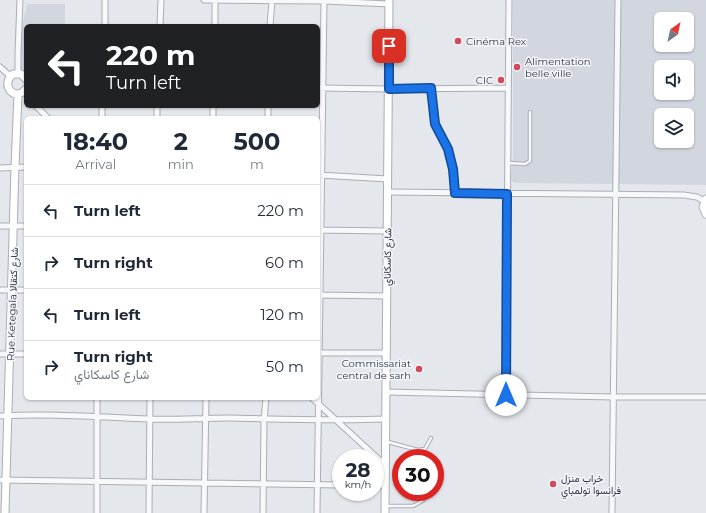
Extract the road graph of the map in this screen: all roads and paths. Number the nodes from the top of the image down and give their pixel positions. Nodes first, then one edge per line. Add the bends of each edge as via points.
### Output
1 (20, 0) edge
2 (105, 0) edge
3 (161, 0) edge
4 (204, 0) edge
5 (216, 0) edge
6 (272, 0) edge
7 (324, 0) edge
8 (509, 0) edge
9 (618, 0) edge
10 (389, 2) edge
11 (105, 24) edge
12 (160, 24) edge
13 (215, 24) edge
14 (270, 24) edge
15 (0, 67) edge
16 (18, 73) junction
17 (10, 76) junction
18 (24, 77) edge
19 (3, 85) edge
20 (320, 88) edge
21 (431, 88) junction
22 (508, 88) junction
23 (389, 89) junction
24 (23, 92) edge
25 (38, 108) edge
26 (530, 112) dead end
27 (46, 116) edge
28 (507, 163) junction
29 (15, 166) junction
30 (24, 167) edge
31 (0, 168) edge
32 (320, 175) edge
33 (388, 179) junction
34 (388, 192) junction
35 (455, 193) junction
36 (507, 194) junction
37 (615, 194) junction
38 (705, 200) edge
39 (706, 214) edge
40 (0, 226) edge
41 (14, 226) junction
42 (24, 226) edge
43 (320, 230) edge
44 (388, 231) junction
45 (0, 290) edge
46 (12, 290) junction
47 (24, 290) edge
48 (320, 295) edge
49 (386, 296) junction
50 (320, 353) edge
51 (386, 353) junction
52 (0, 354) edge
53 (10, 354) junction
54 (24, 354) edge
55 (386, 392) junction
56 (506, 395) junction
57 (613, 397) junction
58 (706, 397) edge
59 (98, 400) edge
60 (150, 400) edge
61 (206, 400) edge
62 (266, 400) edge
63 (314, 400) edge
64 (319, 400) edge
65 (319, 406) junction
66 (0, 416) edge
67 (8, 416) junction
68 (97, 416) junction
69 (150, 419) junction
70 (206, 419) junction
71 (386, 419) junction
72 (264, 420) junction
73 (319, 420) junction
74 (335, 421) junction
75 (431, 438) dead end
76 (385, 441) junction
77 (385, 465) junction
78 (3, 480) edge
79 (98, 482) junction
80 (149, 483) junction
81 (205, 483) junction
82 (264, 484) junction
83 (318, 485) junction
84 (332, 485) edge
85 (385, 485) joint
86 (422, 501) edge
87 (385, 510) edge
88 (5, 513) edge
89 (97, 513) edge
90 (149, 513) edge
91 (204, 513) edge
92 (264, 513) edge
93 (317, 513) edge
94 (612, 513) edge

1 - 16 street
2 - 11 street
3 - 12 street
4 - 5 street
5 - 6 street
5 - 13 street
6 - 7 street
6 - 14 street
7 - 10 street
7 - 20 street
8 - 22 street
9 - 37 street
10 - 23 street, شارع كاسكاناي
15 - 17 street
16 - 17 street
16 - 18 street
17 - 19 street
19 - 24 street via 10,92
20 - 23 street
20 - 32 street
21 - 22 street
21 - 23 street
21 - 35 lane via 435,124 448,149
22 - 28 street
23 - 33 street, شارع كاسكاناي
24 - 29 street, Rue Ketegala شارع كتقالا
25 - 27 street
26 - 28 lane via 530,161 525,164
28 - 36 street
29 - 30 street
29 - 31 street
29 - 41 street, Rue Ketegala شارع كتقالا
32 - 33 street
32 - 43 street
33 - 34 street, شارع كاسكاناي
34 - 35 street
34 - 44 street, شارع كاسكاناي
35 - 36 street
36 - 37 street
36 - 56 street
37 - 38 street via 684,195
37 - 57 street
38 - 39 street via 703,207
40 - 41 street
41 - 42 street
41 - 46 street, Rue Ketegala شارع كتقالا
43 - 44 street
44 - 49 street, شارع كاسكاناي
45 - 46 street
46 - 47 street
46 - 53 street, Rue Ketegala شارع كتقالا
48 - 49 street
49 - 51 street, شارع كاسكاناي
50 - 51 street
51 - 55 street, شارع كاسكاناي
52 - 53 street
53 - 54 street
53 - 67 street, Rue Ketegala شارع كتقالا
55 - 56 street
55 - 71 street, شارع كاسكاناي
56 - 57 street
57 - 58 street
57 - 94 street
59 - 68 street
60 - 69 street
61 - 70 street
62 - 72 street
63 - 65 street
64 - 65 street
65 - 73 street
65 - 74 street
66 - 67 street
67 - 68 street
67 - 78 street, Rue Ketegala شارع كتقالا
68 - 69 street
68 - 79 street
69 - 70 street
69 - 80 street
70 - 72 street
70 - 81 street
71 - 74 street
71 - 76 street, شارع كاسكاناي
72 - 73 street
72 - 82 street
73 - 74 street
73 - 83 street
74 - 77 street
75 - 76 lane via 425,449 418,450
76 - 77 street, شارع كاسكاناي
77 - 85 street, شارع كاسكاناي
78 - 79 street
78 - 88 street, Rue Ketegala شارع كتقالا
79 - 80 street
79 - 89 street
80 - 81 street
80 - 90 street
81 - 82 street
81 - 91 street
82 - 83 street
82 - 92 street
83 - 84 street
83 - 93 street
85 - 87 street, شارع كاسكاناي
86 - 87 lane via 413,506

